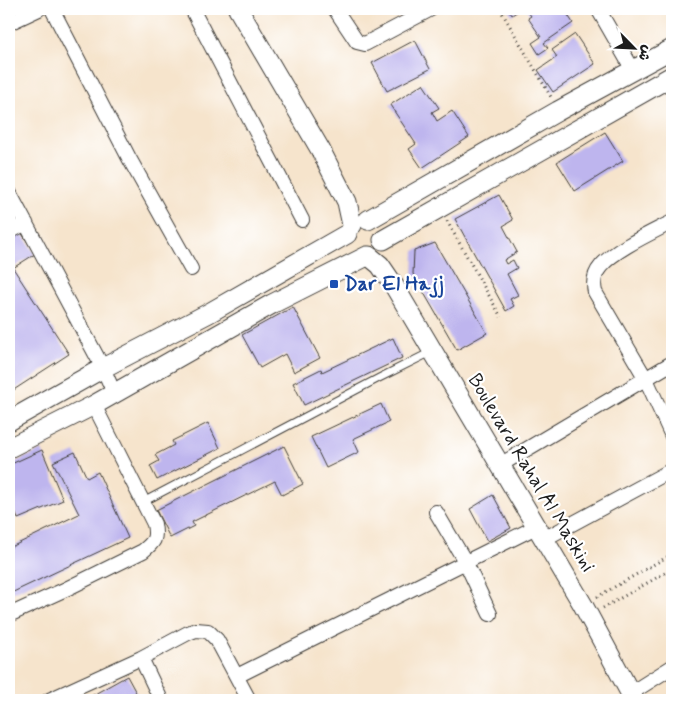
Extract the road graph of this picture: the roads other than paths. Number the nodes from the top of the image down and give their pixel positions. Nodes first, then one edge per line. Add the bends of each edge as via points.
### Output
1 (39, 9) edge
2 (52, 9) edge
3 (192, 9) edge
4 (238, 9) edge
5 (335, 9) edge
6 (431, 9) edge
7 (598, 9) edge
8 (9, 23) edge
9 (672, 49) edge
10 (633, 70) junction
11 (672, 76) edge
12 (9, 192) edge
13 (302, 220) dead end
14 (672, 222) edge
15 (26, 223) junction
16 (357, 225) junction
17 (9, 232) edge
18 (374, 251) junction
19 (190, 270) dead end
20 (432, 352) junction
21 (672, 362) edge
22 (103, 368) junction
23 (646, 379) junction
24 (114, 393) junction
25 (94, 405) junction
26 (9, 422) edge
27 (672, 436) edge
28 (9, 448) edge
29 (500, 465) junction
30 (672, 470) edge
31 (143, 502) junction
32 (436, 512) dead end
33 (540, 533) junction
34 (466, 563) junction
35 (490, 614) dead end
36 (9, 615) edge
37 (141, 658) junction
38 (672, 667) edge
39 (237, 676) junction
40 (632, 697) edge
41 (49, 700) edge
42 (161, 700) edge
43 (249, 700) edge

1 - 8 street
2 - 19 street
3 - 13 street
4 - 16 street, Boulevard Rahal Al Maskini via 320,149
5 - 6 street via 357,42 365,44
7 - 10 street
9 - 10 street
10 - 16 street
11 - 18 street via 439,207
12 - 15 street
14 - 23 street via 613,256 599,268 593,282 595,292
15 - 17 street
15 - 22 street
16 - 18 street, Boulevard Rahal Al Maskini via 376,223 379,227
16 - 18 street, Boulevard Rahal Al Maskini via 348,243 353,252 362,256
16 - 22 street via 209,313
18 - 20 street, Boulevard Rahal Al Maskini
18 - 24 street
20 - 29 street, Boulevard Rahal Al Maskini
20 - 31 lane
21 - 23 street
22 - 24 street
22 - 26 street
23 - 27 street
23 - 29 street
24 - 25 street
25 - 28 street
25 - 31 street
29 - 33 street, Boulevard Rahal Al Maskini
30 - 33 street
31 - 36 street via 154,524 156,534 152,544
32 - 34 street
33 - 34 street
33 - 40 street, Boulevard Rahal Al Maskini
34 - 35 street
34 - 39 street
37 - 39 street via 188,633 208,631 218,640
37 - 41 street
37 - 42 street
38 - 40 street
39 - 43 street

